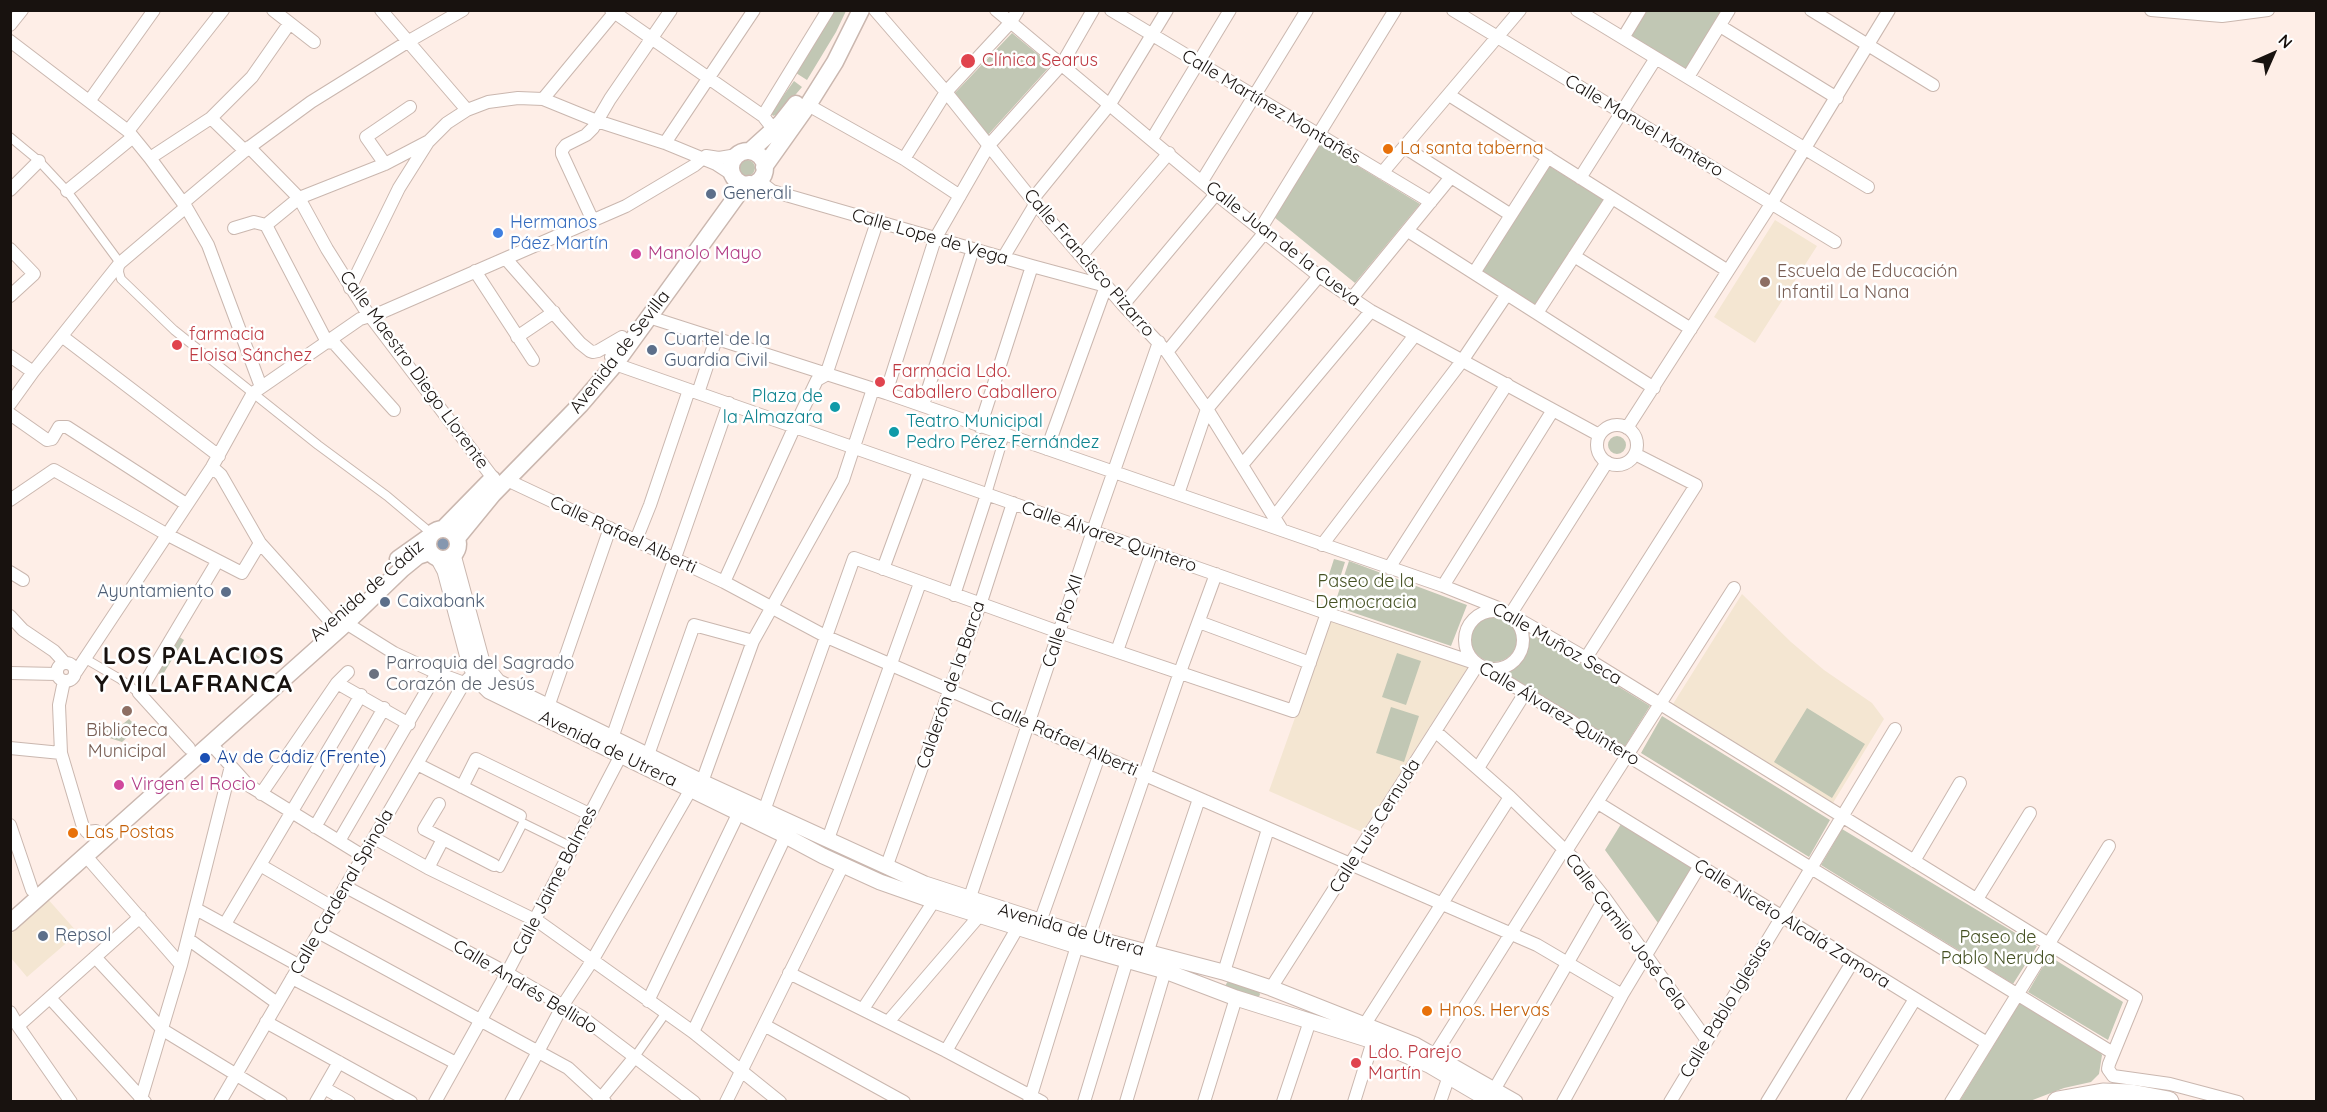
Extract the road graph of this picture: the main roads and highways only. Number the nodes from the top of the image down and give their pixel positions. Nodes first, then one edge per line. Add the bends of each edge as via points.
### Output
1 (851, 10) edge
2 (861, 10) edge
3 (743, 153) junction
4 (748, 177) junction
5 (500, 479) junction
6 (437, 544) junction
7 (338, 622) junction
8 (10, 910) edge
9 (10, 923) edge
10 (2058, 1101) edge
11 (2089, 1101) edge
12 (2137, 1101) edge
13 (2168, 1101) edge

1 - 3 main road via 788,115
2 - 4 main road, Avenida de Sevilla via 808,105
3 - 4 main road via 731,164
3 - 4 main road via 760,157
4 - 5 main road, Avenida de Sevilla via 730,189 622,337
4 - 5 main road, Avenida de Sevilla via 615,364 580,405
5 - 6 main road, Avenida de Sevilla
5 - 6 main road, Avenida de Sevilla via 457,538 452,531
6 - 7 main road, Avenida de Cádiz via 396,562
7 - 8 main road, Avenida de Cádiz via 189,748
7 - 9 main road, Avenida de Cádiz via 211,744
10 - 13 highway via 2103,1094
11 - 12 highway

